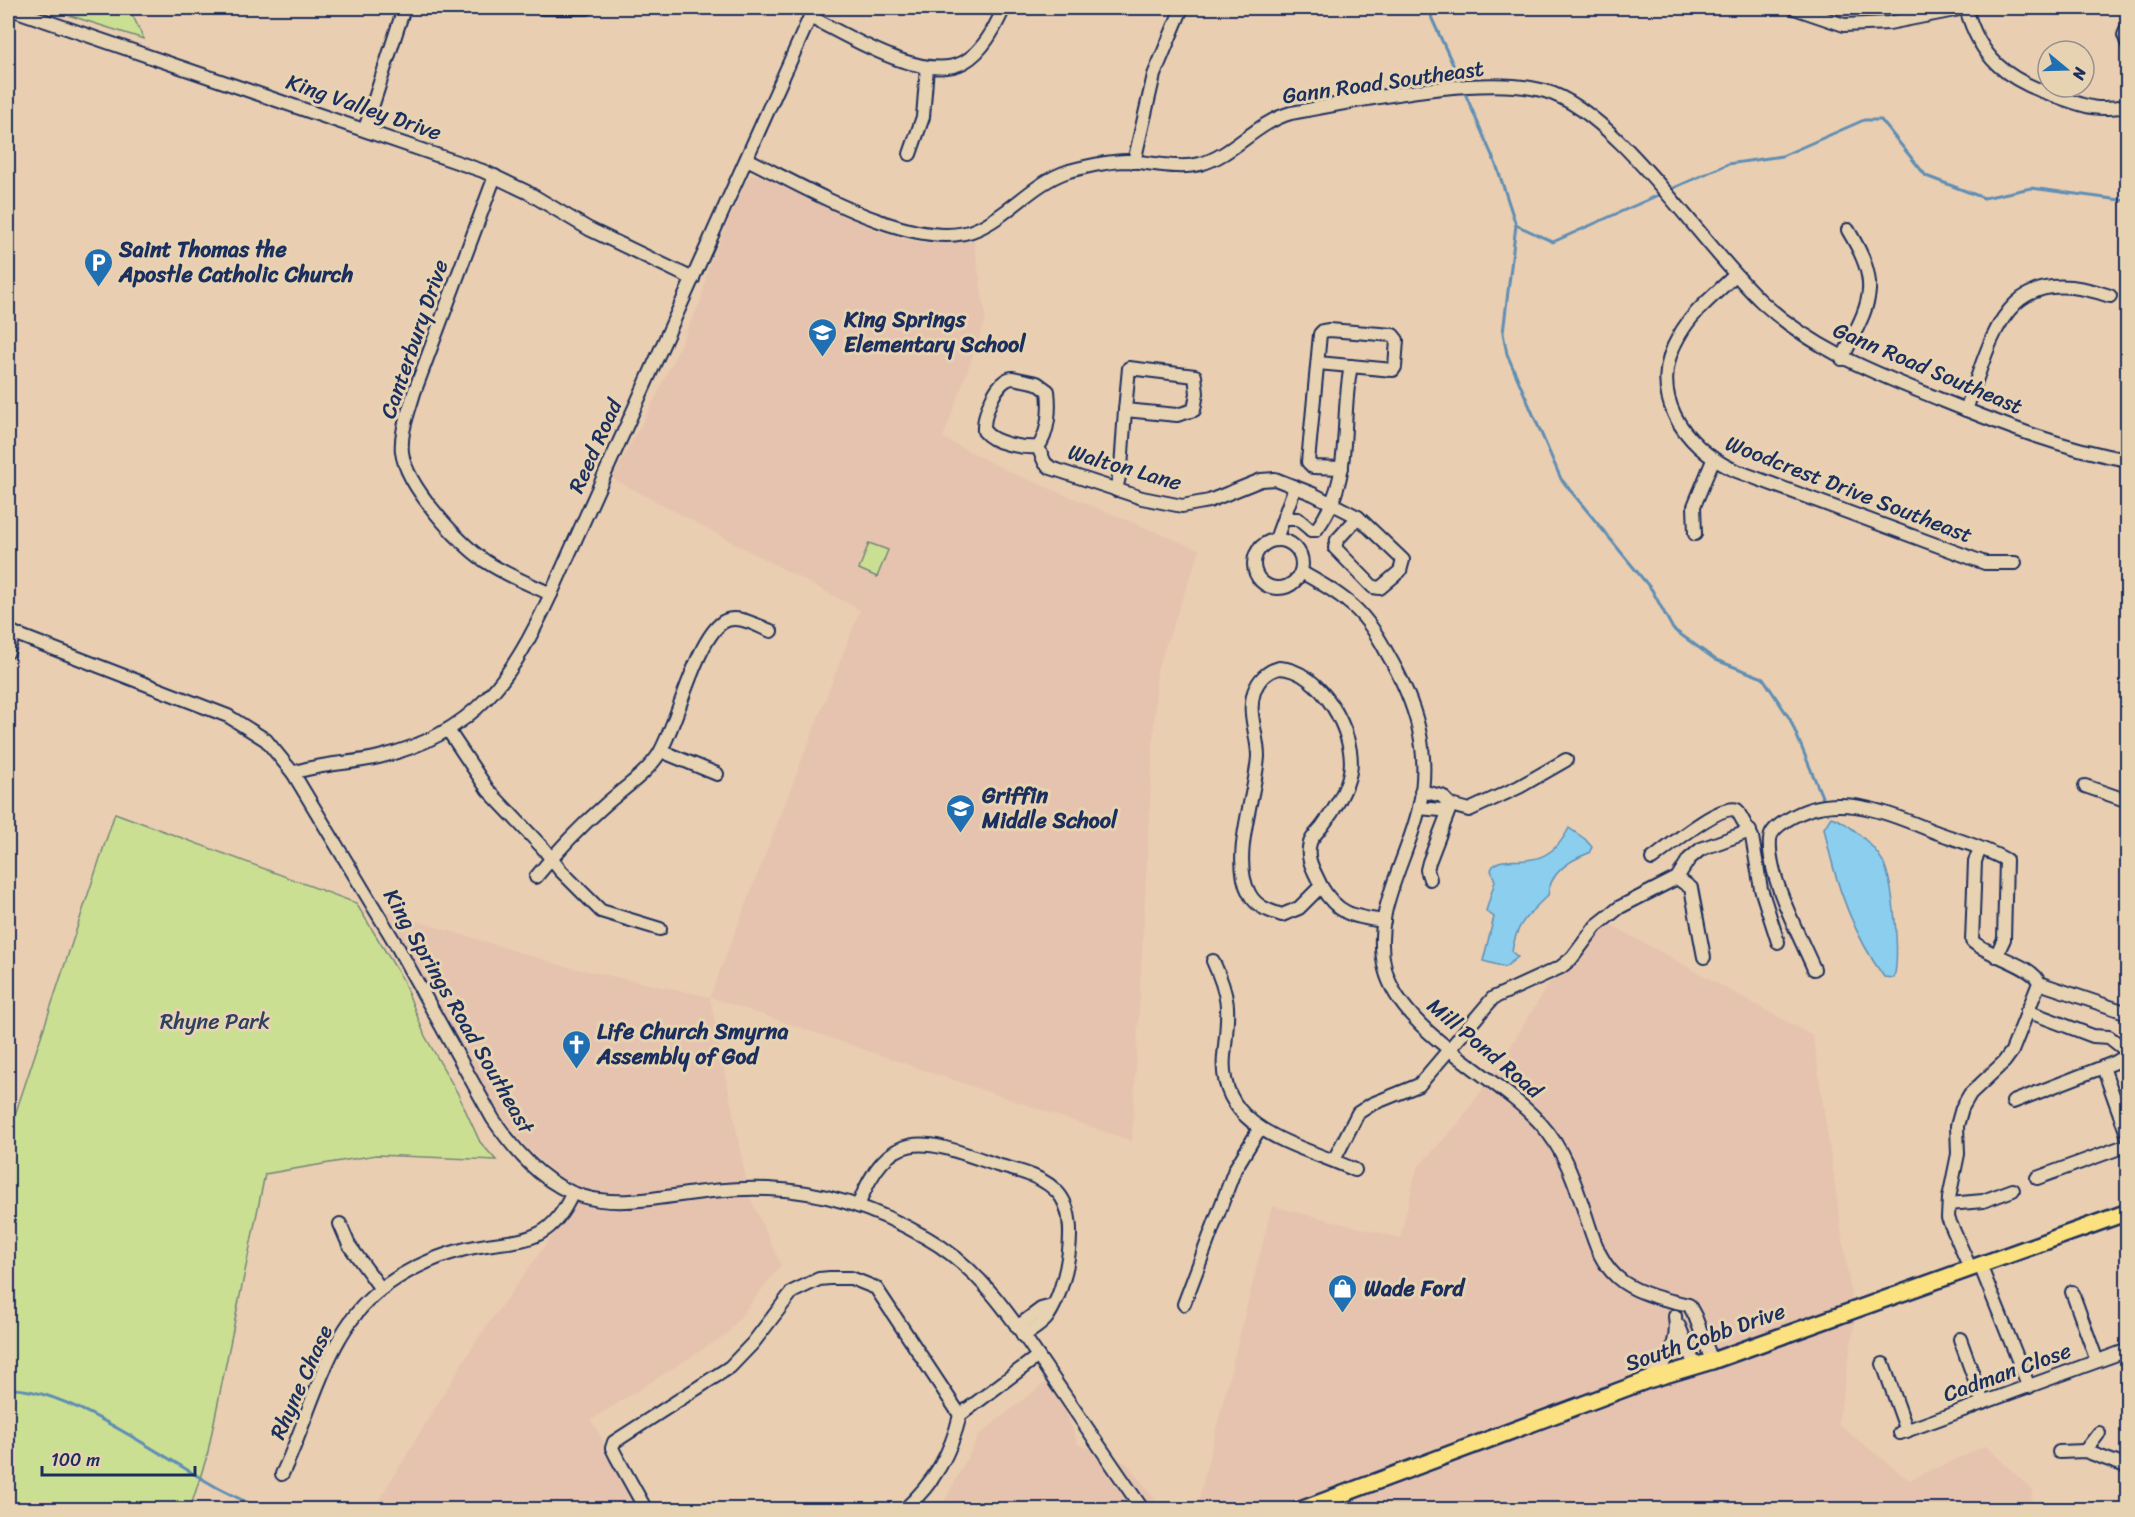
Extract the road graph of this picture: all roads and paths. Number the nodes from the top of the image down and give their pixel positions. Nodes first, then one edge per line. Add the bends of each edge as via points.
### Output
1 (8, 8) edge
2 (404, 8) edge
3 (543, 8) edge
4 (587, 8) edge
5 (1004, 8) edge
6 (1182, 8) edge
7 (1794, 8) edge
8 (1965, 8) edge
9 (812, 12) edge
10 (2127, 26) edge
11 (2127, 45) edge
12 (927, 67) junction
13 (2127, 106) edge
14 (364, 129) junction
15 (910, 154) dead end
16 (747, 159) junction
17 (1134, 162) junction
18 (495, 176) junction
19 (1848, 230) dead end
20 (1735, 275) junction
21 (693, 279) junction
22 (2110, 296) dead end
23 (1842, 359) junction
24 (1317, 363) junction
25 (1351, 366) junction
26 (1125, 410) junction
27 (1966, 410) junction
28 (1038, 447) junction
29 (1713, 460) junction
30 (2127, 460) edge
31 (1342, 468) junction
32 (1295, 487) junction
33 (1116, 490) junction
34 (1331, 504) junction
35 (1358, 517) junction
36 (1285, 519) junction
37 (1311, 530) junction
38 (1695, 534) dead end
39 (1276, 540) junction
40 (1297, 549) junction
41 (2015, 563) dead end
42 (1301, 572) junction
43 (551, 594) junction
44 (771, 631) dead end
45 (10, 632) edge
46 (8, 652) edge
47 (448, 730) junction
48 (661, 751) junction
49 (1566, 760) dead end
50 (293, 773) junction
51 (717, 774) dead end
52 (2085, 786) dead end
53 (1421, 791) junction
54 (2127, 801) edge
55 (1451, 805) junction
56 (1419, 808) junction
57 (1750, 831) junction
58 (1980, 849) junction
59 (551, 858) junction
60 (1652, 859) dead end
61 (536, 877) dead end
62 (1677, 878) junction
63 (1430, 879) dead end
64 (1321, 886) junction
65 (1384, 921) junction
66 (660, 929) dead end
67 (1778, 942) dead end
68 (1996, 956) junction
69 (1704, 957) dead end
70 (1214, 962) dead end
71 (1814, 969) dead end
72 (2039, 983) junction
73 (2027, 1011) junction
74 (2127, 1013) edge
75 (1450, 1048) junction
76 (2127, 1053) edge
77 (2103, 1066) junction
78 (2013, 1102) dead end
79 (1260, 1128) junction
80 (2127, 1137) edge
81 (2127, 1145) edge
82 (1334, 1160) junction
83 (1355, 1170) dead end
84 (2037, 1178) dead end
85 (2013, 1190) dead end
86 (572, 1194) junction
87 (1949, 1204) junction
88 (858, 1206) junction
89 (2127, 1212) edge
90 (340, 1224) dead end
91 (1975, 1267) junction
92 (381, 1289) junction
93 (2072, 1292) dead end
94 (1675, 1302) junction
95 (1184, 1304) dead end
96 (1675, 1316) junction
97 (1020, 1332) junction
98 (1960, 1339) dead end
99 (2127, 1350) edge
100 (1038, 1356) junction
101 (1712, 1360) junction
102 (2097, 1361) junction
103 (1883, 1364) dead end
104 (1695, 1366) junction
105 (1648, 1380) junction
106 (2029, 1387) junction
107 (1983, 1403) junction
108 (960, 1415) junction
109 (2099, 1433) dead end
110 (2085, 1451) junction
111 (2060, 1452) dead end
112 (2127, 1467) edge
113 (282, 1474) dead end
114 (646, 1509) edge
115 (904, 1509) edge
116 (1143, 1509) edge
117 (1300, 1509) edge

1 - 14 street, King Valley Drive
2 - 14 street
3 - 4 street
5 - 12 street via 988,38 964,62
6 - 17 street via 1154,75
7 - 8 street via 1845,25 1889,22
8 - 13 street via 1987,55 2030,88 2100,110
9 - 12 street via 902,61
9 - 16 street, Reed Road
10 - 11 street
12 - 15 street via 923,117
14 - 18 street, King Valley Drive
16 - 17 street, Gann Road Southeast via 883,223 946,236 981,228 1054,177 1099,164
16 - 21 street, Reed Road
17 - 20 street, Gann Road Southeast via 1201,164 1279,117 1436,90 1475,86 1531,88 1569,102 1613,137
18 - 21 street, King Valley Drive via 599,234
18 - 43 street, Canterbury Drive via 414,393 402,452 428,502 472,550 494,566
19 - 23 street via 1866,261 1870,289 1863,315
20 - 23 street, Gann Road Southeast via 1787,324
20 - 29 street, Woodcrest Drive Southeast via 1686,324 1673,347 1668,369 1674,415 1692,442
21 - 43 street, Reed Road
22 - 27 street via 2070,286 2042,290 2012,305 1998,322
23 - 27 street, Gann Road Southeast
24 - 25 street
24 - 25 street via 1323,331 1396,337 1393,370
24 - 31 street via 1308,462 1313,467
25 - 31 street
26 - 26 street via 1129,368 1195,376 1196,406 1192,413
26 - 33 street
27 - 30 street, Gann Road Southeast via 2060,444
28 - 28 street via 1044,440 1048,391 1030,381 1005,379 996,389 984,431 995,440
28 - 33 street, Walton Lane via 1051,468
29 - 38 street via 1694,506
29 - 41 street, Woodcrest Drive Southeast via 1985,563
31 - 34 street
32 - 33 street, Walton Lane via 1275,479 1261,480 1209,501 1182,506
32 - 34 street, Walton Lane
32 - 36 street
34 - 35 street, Walton Lane
34 - 37 street via 1322,509
35 - 35 street, Walton Lane via 1403,560 1400,571 1380,588 1373,587 1335,548 1336,540
36 - 37 street via 1298,519
36 - 39 street
37 - 40 street
39 - 40 street
39 - 42 street via 1265,543 1258,551 1254,564 1260,580 1279,588 1289,585
40 - 42 street
42 - 53 street, Mill Pond Road via 1349,602 1365,618 1390,658 1420,725
43 - 47 street, Reed Road via 525,650 504,681 477,709
44 - 48 street via 740,619 724,622 715,630
45 - 46 street
45 - 50 street, King Springs Road Southeast via 237,721 266,740
47 - 50 street, Reed Road via 394,753
47 - 59 street via 488,790
48 - 51 street
48 - 59 street via 644,772
49 - 55 street via 1469,810
50 - 86 street, King Springs Road Southeast via 397,946 493,1119 533,1169
52 - 54 street
53 - 55 street via 1442,796
53 - 56 street, Mill Pond Road
55 - 56 street via 1441,810
55 - 63 street via 1429,862
56 - 65 street, Mill Pond Road via 1390,890
57 - 60 street via 1740,812 1727,809 1684,834
57 - 62 street via 1701,849
57 - 67 street via 1761,889
58 - 68 street via 1975,861 1975,919 1971,937 1975,944
58 - 68 street via 2002,857 2007,863 2004,939
58 - 71 street via 1864,806 1826,805 1802,812 1782,824 1770,837 1774,866 1786,907
59 - 61 street
59 - 66 street via 600,911
62 - 69 street via 1690,888
62 - 75 street via 1620,907 1596,926 1561,967 1493,998
64 - 64 street via 1307,856 1310,841 1336,804 1350,772 1350,755 1342,724 1319,687 1295,669 1279,668 1263,677 1252,699 1258,754 1244,847 1244,875 1249,894 1263,909 1282,915 1299,908
64 - 65 street via 1331,903 1354,917
65 - 75 street, Mill Pond Road via 1381,932 1385,970 1414,1018
68 - 72 street via 2032,973
70 - 79 street via 1228,997 1225,1083 1237,1109
72 - 73 street
72 - 74 street
73 - 76 street via 2093,1036 2109,1037
73 - 87 street via 2012,1051 1978,1084 1962,1108
75 - 82 street via 1419,1084 1358,1113
75 - 94 street, Mill Pond Road via 1517,1102 1549,1134 1572,1177 1594,1242 1610,1270 1624,1283
76 - 77 street
77 - 78 street
77 - 80 street
79 - 82 street
79 - 95 street via 1235,1168
81 - 84 street
82 - 83 street
85 - 87 street via 1983,1201
86 - 88 street, King Springs Road Southeast via 629,1202 769,1189 819,1195
86 - 92 street, Rhyne Chase via 553,1225 533,1238 450,1253
87 - 91 street via 1950,1227
88 - 97 street, King Springs Road Southeast via 911,1229 948,1251 985,1286
88 - 97 street via 884,1159 917,1144 945,1147 1043,1181 1062,1198 1070,1225 1064,1281 1048,1317
89 - 91 main road, South Cobb Drive
90 - 92 street via 349,1245
91 - 101 main road, South Cobb Drive
91 - 106 street
92 - 113 street, Rhyne Chase via 350,1322 337,1346
93 - 102 street
94 - 96 street
94 - 101 street, Mill Pond Road via 1689,1305
96 - 104 street
96 - 105 street via 1673,1352
97 - 100 street, King Springs Road Southeast
98 - 107 street
99 - 102 street, Cadman Close
100 - 108 street
100 - 116 street, King Springs Road Southeast
101 - 104 main road, South Cobb Drive
102 - 106 street, Cadman Close
103 - 107 street, Cadman Close via 1904,1432
104 - 105 main road, South Cobb Drive
105 - 117 main road, South Cobb Drive
106 - 107 street, Cadman Close
108 - 114 street via 876,1288 851,1278 819,1279 792,1292 730,1367 612,1445
108 - 115 street via 945,1459 920,1496
109 - 110 street
110 - 111 street
110 - 112 street

